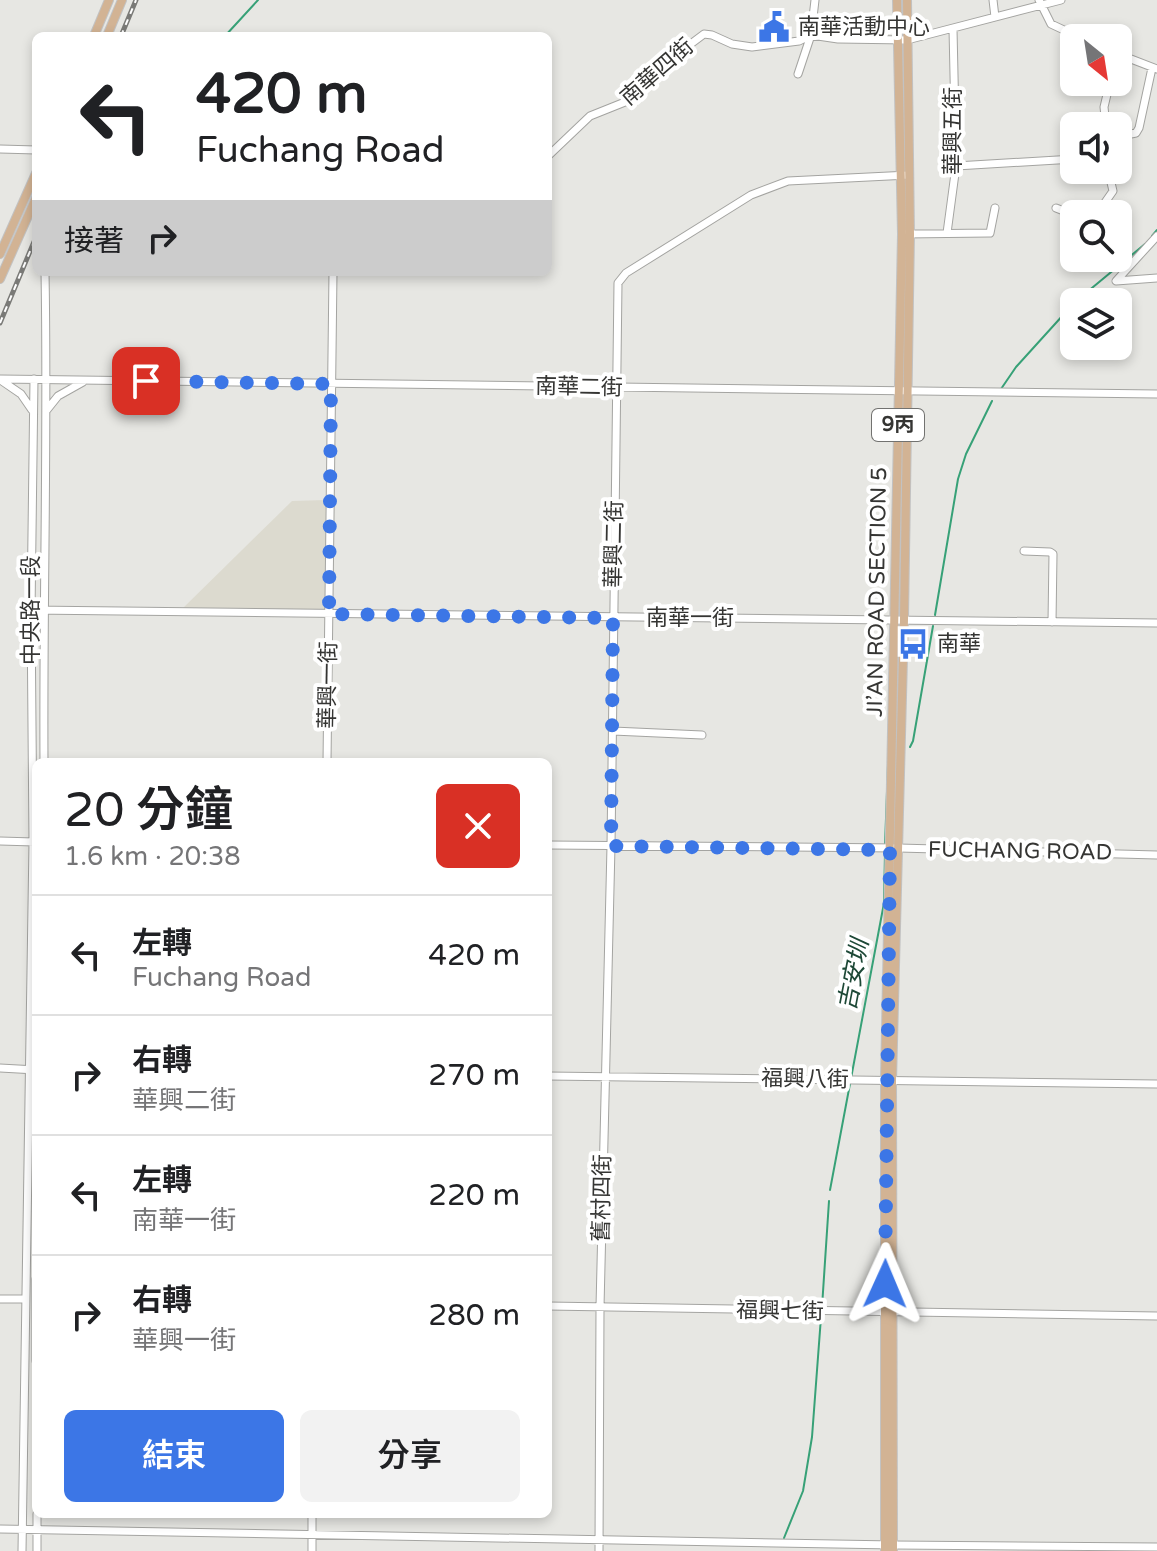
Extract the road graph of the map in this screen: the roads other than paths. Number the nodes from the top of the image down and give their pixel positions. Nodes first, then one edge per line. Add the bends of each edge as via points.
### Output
1 (109, 0) edge
2 (122, 0) edge
3 (815, 0) edge
4 (897, 0) edge
5 (907, 0) edge
6 (993, 0) edge
7 (1061, 0) edge
8 (1040, 3) edge
9 (995, 17) junction
10 (1060, 28) edge
11 (953, 29) junction
12 (96, 32) edge
13 (109, 32) edge
14 (811, 35) junction
15 (902, 40) junction
16 (1132, 59) edge
17 (1155, 68) edge
18 (798, 74) dead end
19 (1132, 134) edge
20 (0, 149) edge
21 (32, 150) edge
22 (552, 152) edge
23 (1060, 160) edge
24 (956, 166) junction
25 (904, 175) junction
26 (32, 182) edge
27 (32, 207) edge
28 (995, 208) dead end
29 (1056, 208) dead end
30 (1060, 210) edge
31 (947, 233) junction
32 (906, 234) junction
33 (1157, 236) edge
34 (0, 254) edge
35 (45, 276) edge
36 (333, 276) edge
37 (1157, 278) edge
38 (0, 279) edge
39 (0, 379) edge
40 (34, 379) junction
41 (47, 379) junction
42 (84, 381) junction
43 (331, 384) junction
44 (616, 387) junction
45 (902, 392) junction
46 (1157, 394) edge
47 (32, 410) junction
48 (45, 413) junction
49 (1024, 551) dead end
50 (31, 610) junction
51 (43, 610) junction
52 (329, 614) junction
53 (613, 618) junction
54 (894, 620) junction
55 (904, 620) junction
56 (1052, 622) junction
57 (1157, 623) edge
58 (613, 731) junction
59 (702, 735) dead end
60 (33, 758) edge
61 (44, 758) edge
62 (327, 758) edge
63 (0, 841) edge
64 (32, 842) edge
65 (552, 845) edge
66 (611, 846) junction
67 (894, 849) junction
68 (1157, 855) edge
69 (0, 1068) edge
70 (32, 1069) edge
71 (552, 1076) edge
72 (605, 1076) junction
73 (888, 1081) junction
74 (1157, 1084) edge
75 (32, 1095) edge
76 (0, 1299) edge
77 (24, 1299) junction
78 (32, 1299) edge
79 (552, 1306) edge
80 (600, 1307) junction
81 (888, 1313) junction
82 (1157, 1316) edge
83 (37, 1518) edge
84 (312, 1518) edge
85 (0, 1529) edge
86 (22, 1529) junction
87 (37, 1530) junction
88 (312, 1534) junction
89 (598, 1540) junction
90 (1157, 1547) edge
91 (889, 1548) edge
92 (22, 1551) edge
93 (37, 1551) edge
94 (312, 1551) edge
95 (599, 1551) edge

1 - 12 main road
2 - 13 main road
3 - 14 street
4 - 15 main road, JI’AN ROAD SECTION 5 / 9丙
5 - 15 main road, JI’AN ROAD SECTION 5 / 9丙
6 - 9 street
7 - 8 street, 南華四街
8 - 9 street, 南華四街
8 - 10 street via 1051,24
9 - 11 street, 南華四街
11 - 15 street, 南華四街
11 - 24 street, 華興五街
14 - 15 street, 南華四街
14 - 18 street
14 - 22 street, 南華四街 via 752,47 704,34 630,100 590,116
15 - 25 main road, JI’AN ROAD SECTION 5 / 9丙
16 - 17 street
17 - 19 street via 1139,128
20 - 21 street
23 - 24 street
24 - 31 street, 華興五街
25 - 32 main road, JI’AN ROAD SECTION 5 / 9丙
25 - 44 street, 華興二街 via 788,181 751,195 626,273 618,283
26 - 34 main road
27 - 38 main road
28 - 31 street via 990,233
29 - 30 street
31 - 32 street
32 - 45 main road, JI’AN ROAD SECTION 5 / 9丙
33 - 37 street via 1116,281
35 - 41 street
36 - 43 street, 華興一街
39 - 40 street, 南華二街
39 - 47 street
40 - 41 street, 南華二街
40 - 47 street, 中央路一段
41 - 42 street, 南華二街
41 - 48 street, 中央路一段
42 - 43 street, 南華二街
42 - 48 street via 58,396
43 - 44 street, 南華二街
43 - 52 street, 華興一街
44 - 45 street, 南華二街
44 - 53 street, 華興二街
45 - 46 street, 南華二街
45 - 54 main road, JI’AN ROAD SECTION 5 / 9丙
45 - 55 main road, JI’AN ROAD SECTION 5 / 9丙
47 - 50 street, 中央路一段
48 - 51 street, 中央路一段
49 - 56 street via 1053,554
50 - 51 street, 南華一街
50 - 60 street, 中央路一段
51 - 52 street, 南華一街
51 - 61 street, 中央路一段
52 - 53 street, 南華一街
52 - 62 street, 華興一街
53 - 54 street, 南華一街
53 - 58 street, 華興二街
54 - 55 street, 南華一街
54 - 67 main road, JI’AN ROAD SECTION 5 / 9丙
55 - 56 street, 南華一街
55 - 67 main road, JI’AN ROAD SECTION 5 / 9丙
56 - 57 street, 南華一街
58 - 59 street
58 - 66 street, 華興二街
63 - 64 street
65 - 66 street, FUCHANG ROAD
66 - 67 street, FUCHANG ROAD
66 - 72 street, 舊村四街
67 - 68 street, FUCHANG ROAD
67 - 73 main road, 9丙
69 - 70 street
71 - 72 street, 福興八街
72 - 73 street, 福興八街
72 - 80 street, 舊村四街
73 - 74 street, 福興八街
73 - 81 main road, 9丙
75 - 77 street, 中央路一段
76 - 77 street
77 - 78 street
77 - 86 street, 中央路一段
79 - 80 street, 福興七街
80 - 81 street, 福興七街
80 - 89 street, 舊村四街
81 - 82 street, 福興七街
81 - 91 main road, 9丙
83 - 87 street
84 - 88 street
85 - 86 street
86 - 87 street
86 - 92 street, 中央路一段
87 - 88 street
87 - 93 street
88 - 89 street
88 - 94 street
89 - 91 street
89 - 95 street, 舊村四街
90 - 91 street

